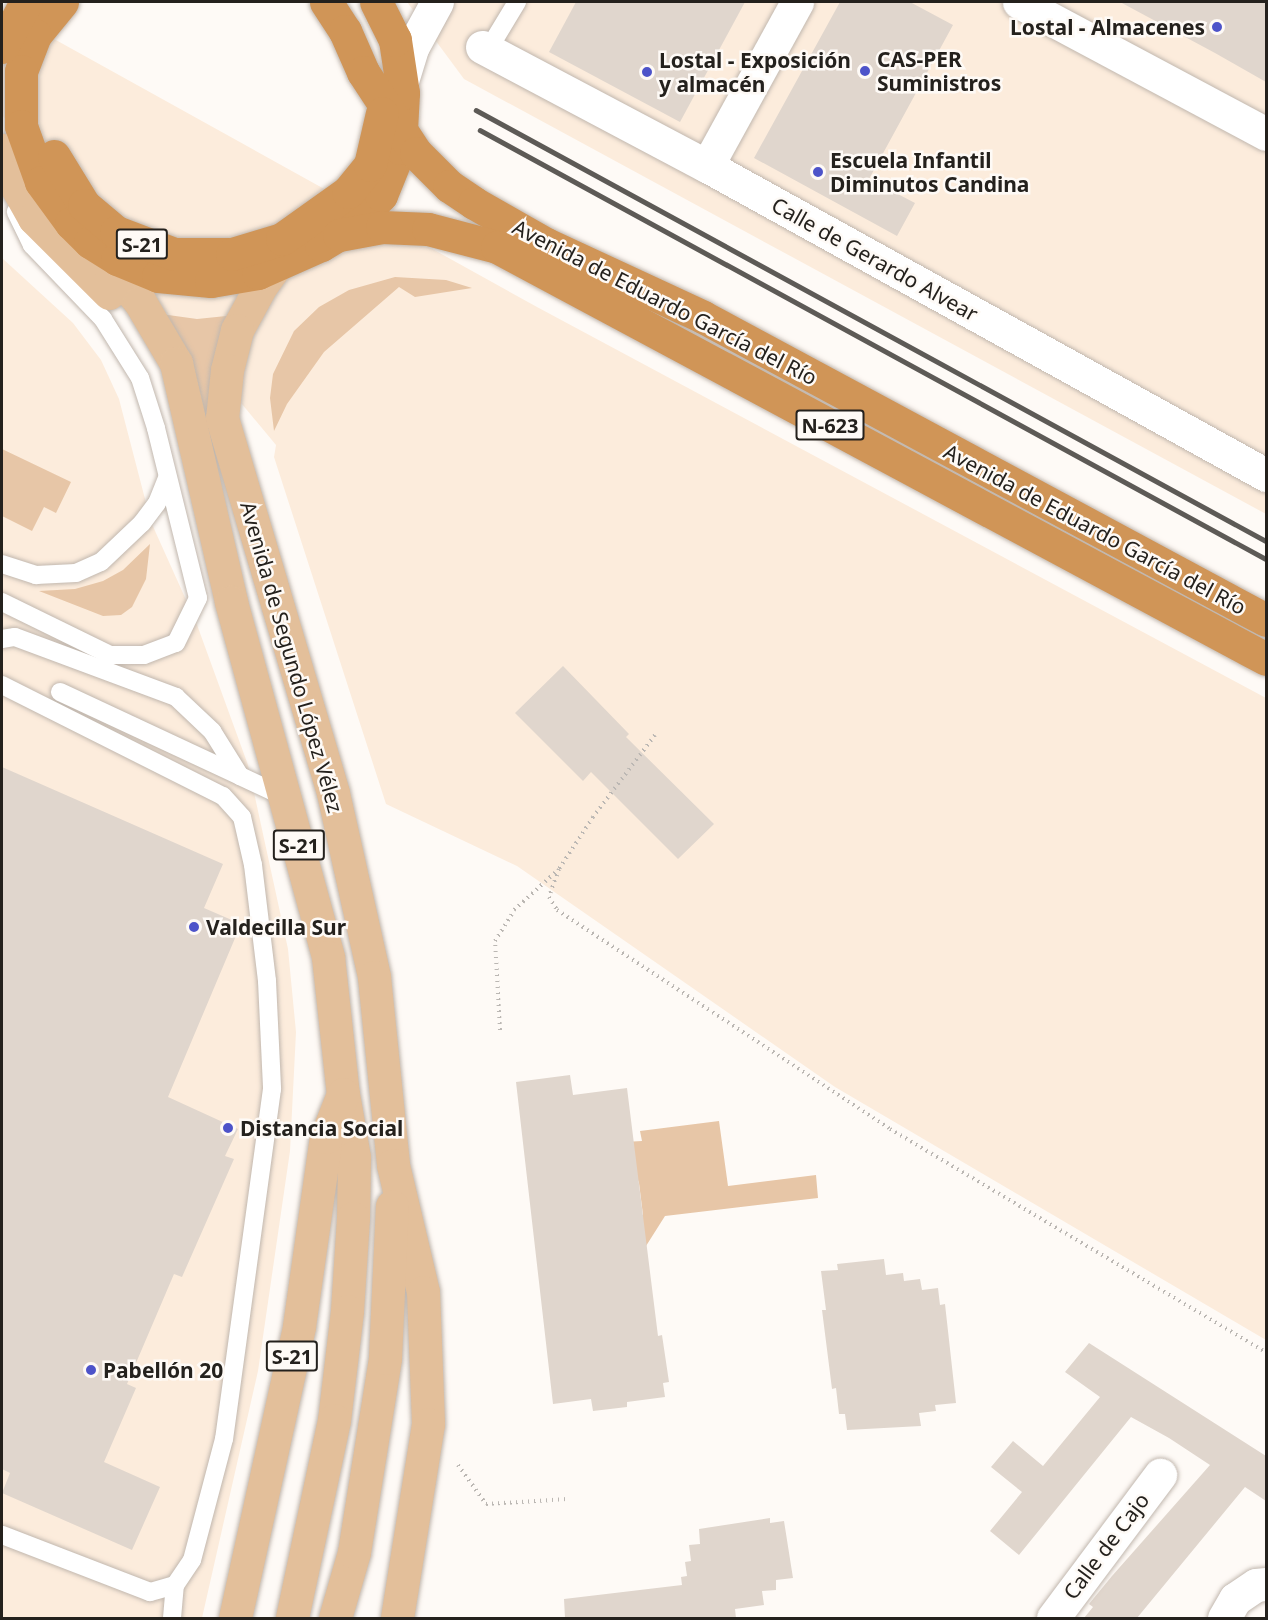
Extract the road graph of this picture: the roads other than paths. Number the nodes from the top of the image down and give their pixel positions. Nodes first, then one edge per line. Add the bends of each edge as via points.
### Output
1 (26, 2) edge
2 (62, 2) edge
3 (326, 2) edge
4 (350, 2) edge
5 (376, 2) edge
6 (437, 2) edge
7 (515, 2) edge
8 (797, 2) edge
9 (1019, 2) edge
10 (2, 46) edge
11 (485, 48) joint
12 (19, 91) junction
13 (395, 91) junction
14 (402, 133) junction
15 (1266, 134) edge
16 (2, 151) edge
17 (707, 166) junction
18 (382, 227) joint
19 (330, 229) junction
20 (83, 251) junction
21 (273, 267) junction
22 (703, 317) junction
23 (1266, 473) edge
24 (167, 478) junction
25 (256, 529) junction
26 (2, 564) edge
27 (2, 602) edge
28 (1266, 620) edge
29 (2, 639) edge
30 (1266, 659) edge
31 (2, 685) edge
32 (60, 692) dead end
33 (240, 776) junction
34 (287, 798) junction
35 (343, 1094) junction
36 (393, 1165) junction
37 (1160, 1475) dead end
38 (2, 1534) edge
39 (1266, 1584) edge
40 (175, 1585) junction
41 (1229, 1609) edge
42 (172, 1618) edge
43 (235, 1618) edge
44 (292, 1618) edge
45 (335, 1618) edge
46 (397, 1618) edge
47 (1053, 1618) edge

1 - 10 highway
2 - 12 highway, S-21 via 26,51
3 - 13 highway
4 - 13 highway, S-21
5 - 13 highway, S-21 via 395,40
6 - 13 street
7 - 11 lane
8 - 17 street
9 - 15 street
11 - 17 street, Calle de Gerardo Alvear
12 - 19 highway, S-21 via 39,120 61,172 84,205 116,232 154,249 192,255 249,250
12 - 20 highway, S-21 via 21,126 41,182
13 - 14 highway, Avenida de Eduardo García del Río / N-623
13 - 19 highway, S-21 via 370,165
13 - 22 highway, N-623 via 416,125 459,173
14 - 19 highway, S-21 via 396,164 381,195
14 - 22 highway, Avenida de Eduardo García del Río / N-623 via 433,172 474,203 546,244
16 - 20 main road, S-21 via 28,210
16 - 24 lane via 12,201 32,245 103,319 130,357 149,402
17 - 23 street, Calle de Gerardo Alvear
18 - 19 highway, S-21
18 - 30 highway, Avenida de Eduardo García del Río / N-623 via 451,232 496,247
19 - 21 main road, S-21
19 - 25 main road, S-21 via 278,294 258,332 246,367 241,408
20 - 21 highway, S-21 via 176,279 231,279
20 - 34 main road, Avenida de Segundo López Vélez / S-21 via 140,302 176,363 231,602
21 - 25 main road, Avenida de Segundo López Vélez / S-21 via 237,330 222,404 225,438
22 - 28 highway, Avenida de Eduardo García del Río / N-623
24 - 26 lane via 157,503 142,523 101,562 76,573 36,575
24 - 27 lane via 198,598 176,643 144,655 110,655
25 - 36 main road, Avenida de Segundo López Vélez / S-21 via 333,793 374,977
29 - 33 lane via 15,637 176,697 212,730
31 - 40 lane via 224,796 242,817 253,865 267,981 272,1089 224,1439 192,1560
32 - 33 lane
33 - 34 lane
34 - 35 main road, Avenida de Segundo López Vélez / S-21 via 328,957
35 - 43 main road, Avenida de Segundo López Vélez / S-21 via 326,1137 298,1326
35 - 44 main road, Avenida de Segundo López Vélez / S-21 via 354,1157 347,1311 334,1420
36 - 45 main road, Avenida de Segundo López Vélez / S-21 via 385,1358 354,1552
36 - 46 main road, Avenida de Segundo López Vélez / S-21 via 423,1292 428,1424
37 - 47 street, Calle de Cajo
38 - 40 lane via 150,1592
39 - 41 street via 1256,1585
40 - 42 lane

